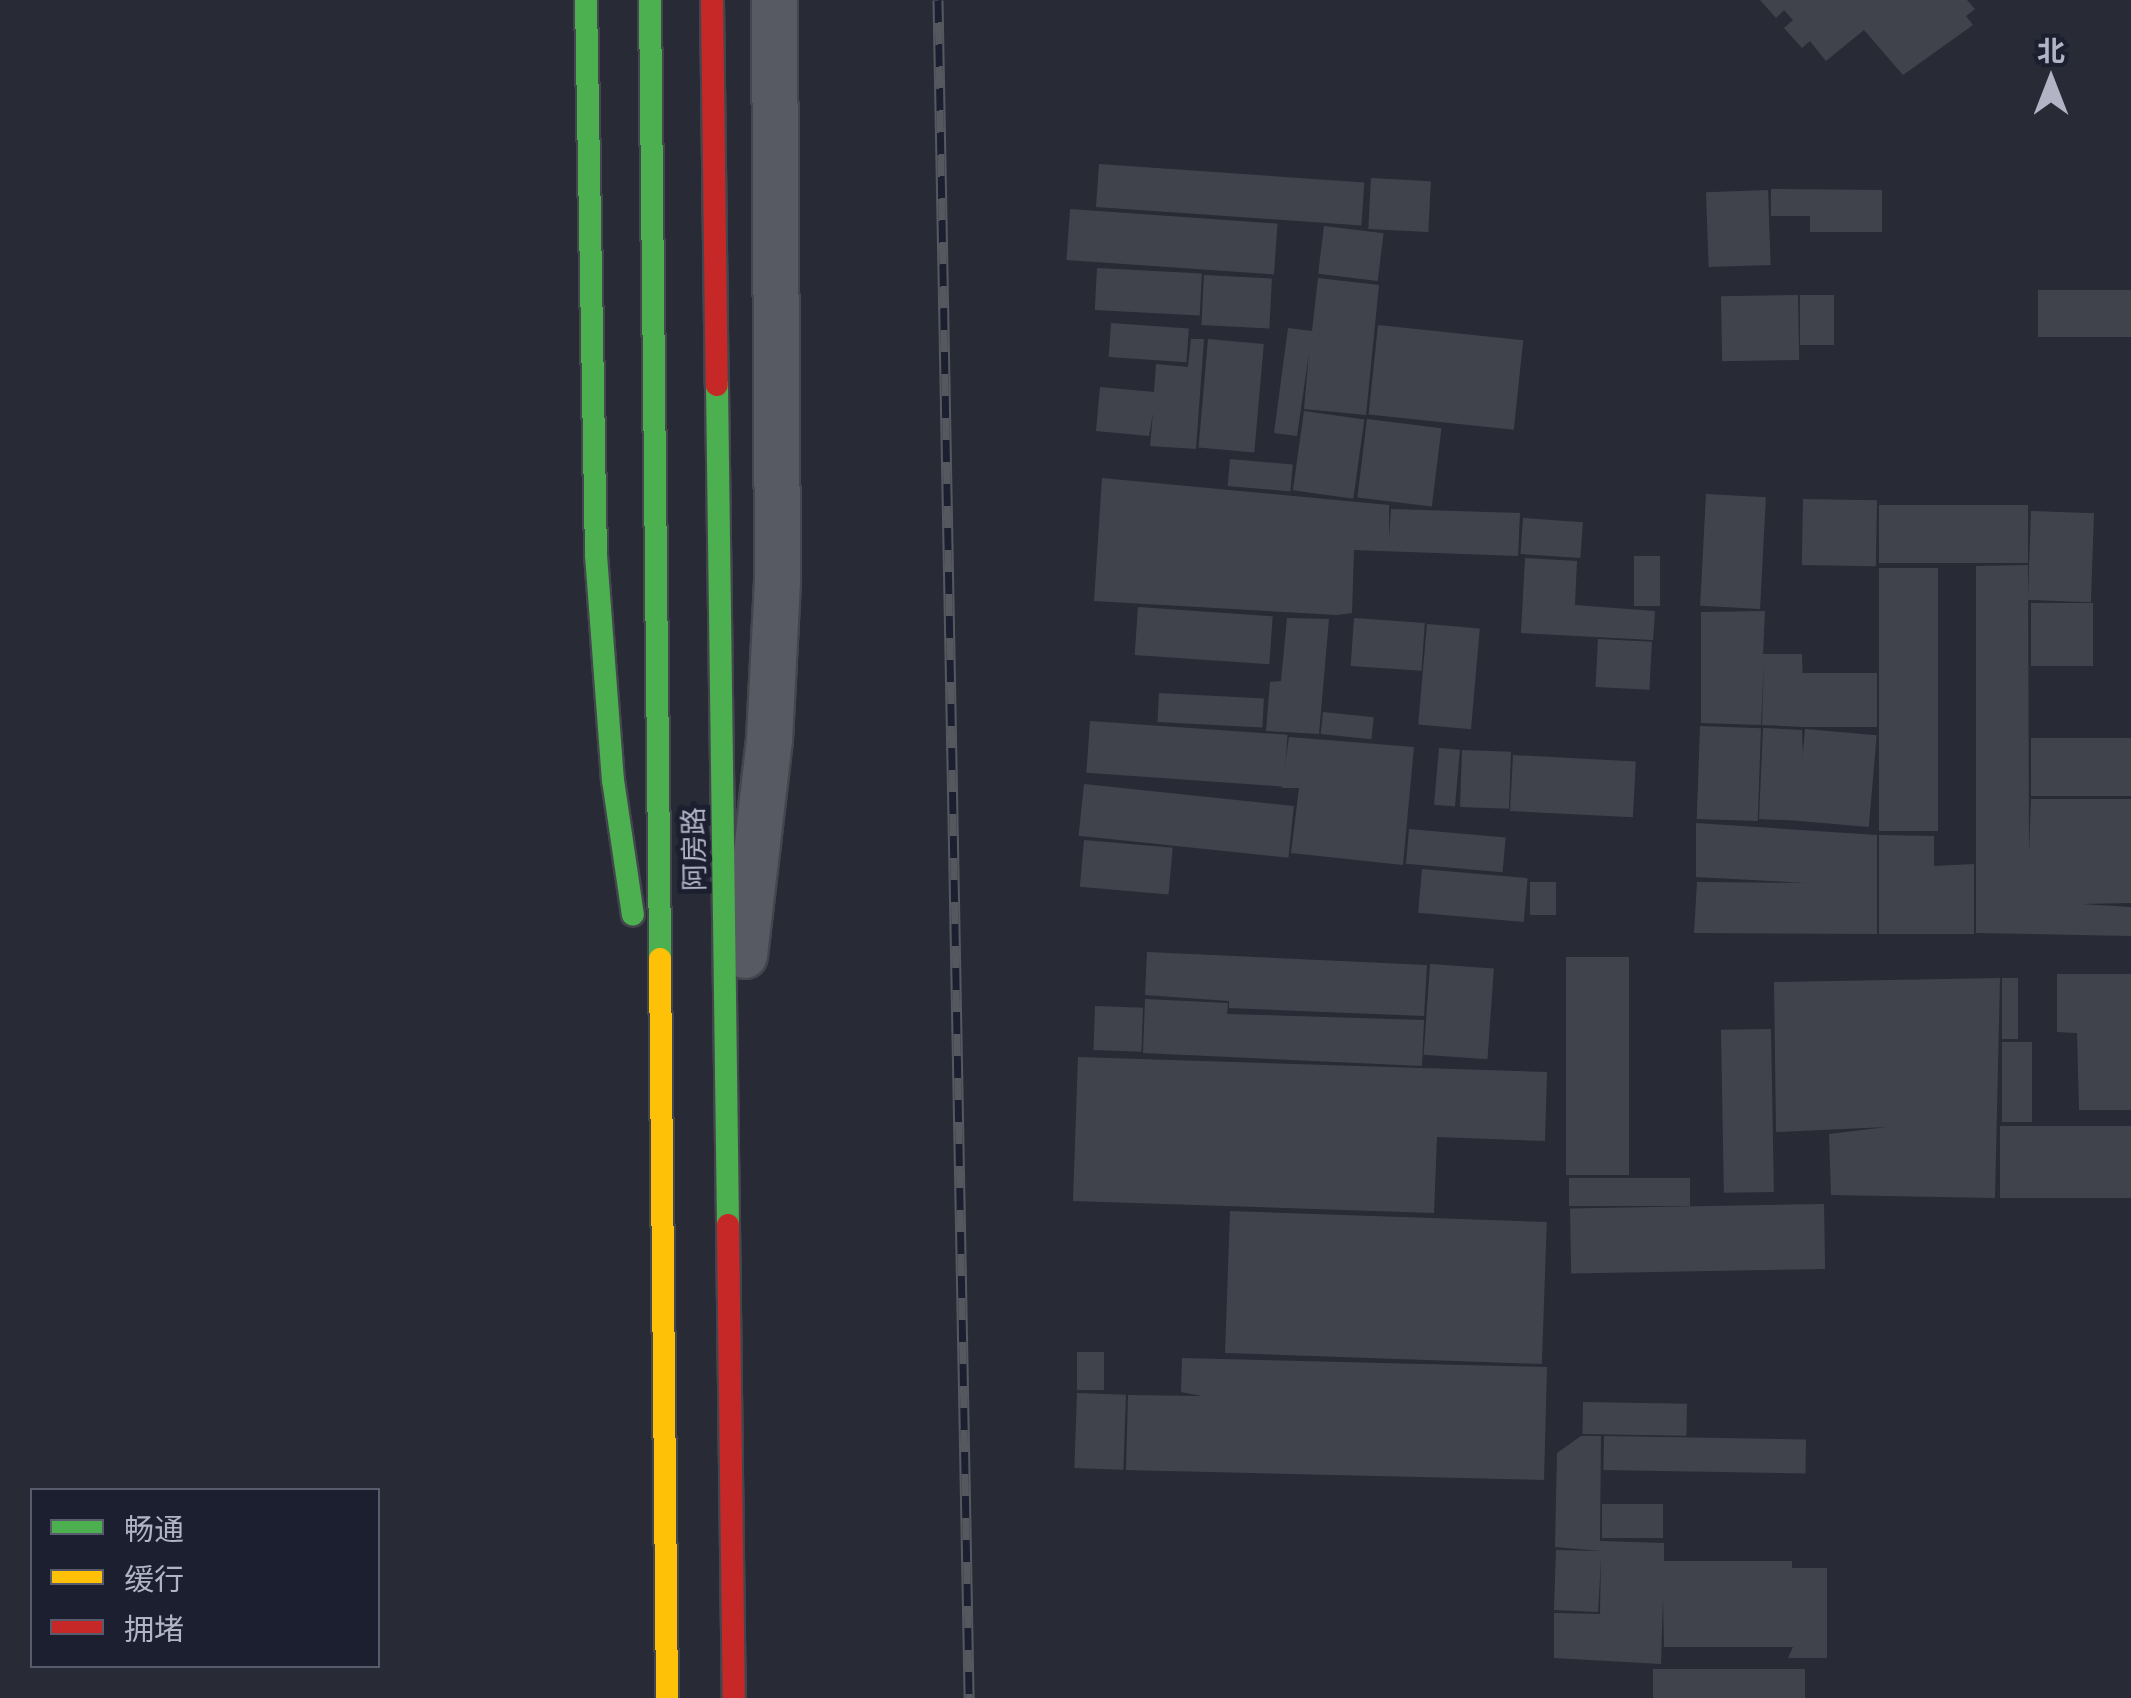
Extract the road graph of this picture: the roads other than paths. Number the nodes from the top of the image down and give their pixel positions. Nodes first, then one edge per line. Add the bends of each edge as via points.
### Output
1 (586, 0) edge
2 (650, 0) edge
3 (712, 0) edge
4 (774, 0) edge
5 (726, 1111) junction
6 (662, 1115) junction
7 (667, 1698) edge
8 (734, 1698) edge

1 - 6 main road via 596,555 612,780
2 - 6 main road, 阿房路
3 - 5 main road, 阿房路
4 - 5 street via 774,650 770,738
5 - 8 main road, 阿房路
6 - 7 main road, 阿房路

